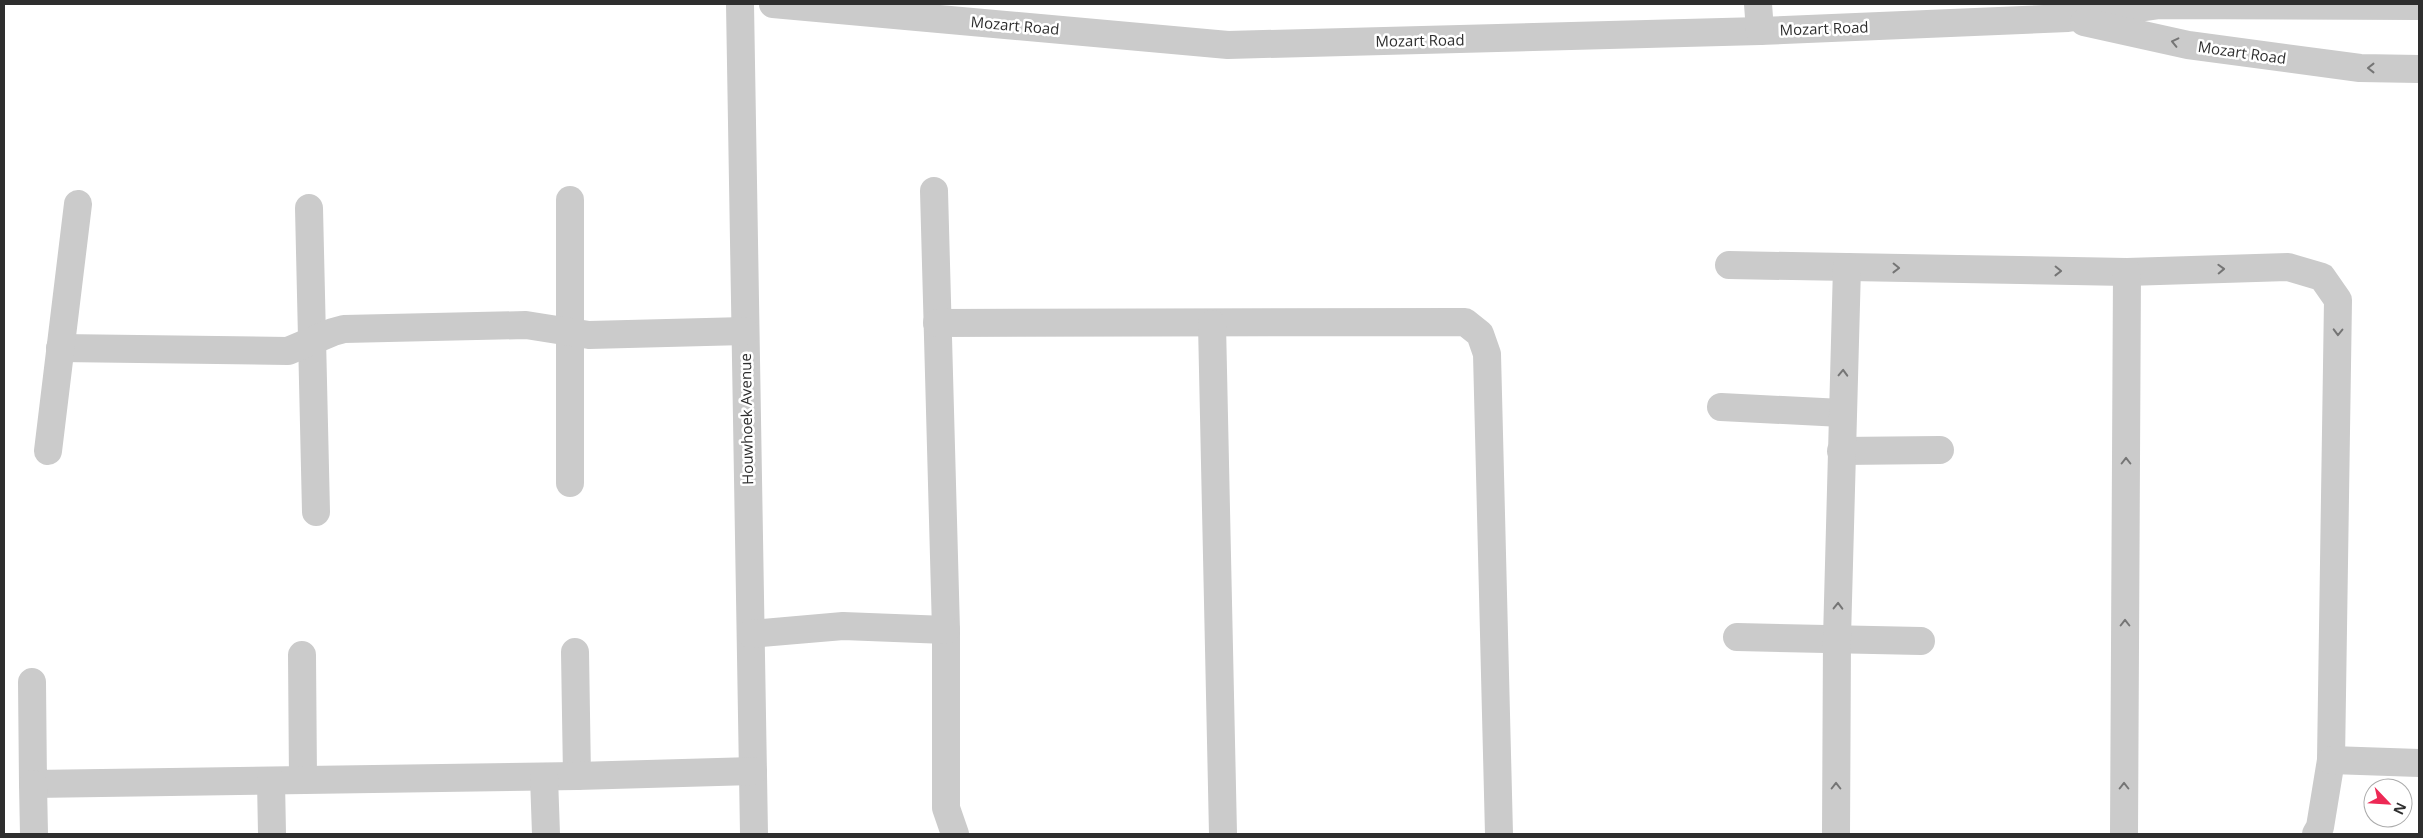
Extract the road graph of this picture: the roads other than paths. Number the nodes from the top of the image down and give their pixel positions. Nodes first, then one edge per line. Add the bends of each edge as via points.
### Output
1 (740, 4) edge
2 (773, 4) edge
3 (1758, 4) edge
4 (2419, 6) edge
5 (2068, 18) junction
6 (1760, 31) junction
7 (2419, 69) edge
8 (934, 191) dead end
9 (570, 200) dead end
10 (78, 204) dead end
11 (310, 208) dead end
12 (1729, 265) dead end
13 (1847, 268) junction
14 (2126, 272) junction
15 (937, 323) junction
16 (1212, 324) junction
17 (746, 331) junction
18 (570, 332) junction
19 (313, 340) junction
20 (60, 348) junction
21 (1721, 407) dead end
22 (1842, 412) junction
23 (1940, 450) dead end
24 (48, 451) dead end
25 (1841, 451) junction
26 (570, 483) dead end
27 (316, 512) dead end
28 (946, 630) junction
29 (751, 634) junction
30 (1737, 637) dead end
31 (1837, 638) junction
32 (1921, 641) dead end
33 (575, 652) dead end
34 (302, 656) dead end
35 (32, 682) dead end
36 (2330, 760) junction
37 (2419, 763) edge
38 (753, 771) junction
39 (577, 776) junction
40 (544, 777) junction
41 (304, 780) junction
42 (271, 781) junction
43 (33, 784) junction
44 (34, 834) edge
45 (272, 834) edge
46 (546, 834) edge
47 (754, 834) edge
48 (955, 834) edge
49 (1223, 834) edge
50 (1499, 834) edge
51 (1836, 834) edge
52 (2124, 834) edge
53 (2316, 834) edge

1 - 17 street, Houwhoek Avenue
2 - 6 street, Mozart Road via 1228,45
3 - 6 street
4 - 5 street, Mozart Road via 2160,5
5 - 6 street, Mozart Road
7 -> 5 street, Mozart Road via 2360,68 2188,45
8 - 15 street
9 - 18 street
10 - 20 street
11 - 19 street
12 - 13 street
13 -> 14 street
22 -> 13 street
14 -> 36 street via 2288,267 2322,277 2338,300
52 -> 14 street
15 - 16 street
15 - 28 street
16 - 49 street
16 - 50 street via 1465,322 1480,334 1487,354
17 - 18 street via 589,335
17 - 29 street, Houwhoek Avenue
18 - 19 street via 526,326 344,329
18 - 26 street
19 - 20 street via 288,351
19 - 27 street
20 - 24 street
21 - 22 street
22 - 25 street
23 - 25 street
31 -> 25 street
28 - 29 street via 843,626
28 - 48 street via 946,808
29 - 38 street, Houwhoek Avenue
30 - 31 street
31 - 32 street
51 -> 31 street
33 - 39 street
34 - 41 street
35 - 43 street
36 - 37 street
36 - 53 street
38 - 39 street
38 - 47 street, Houwhoek Avenue
39 - 40 street
40 - 41 street
40 - 46 street
41 - 42 street
42 - 43 street
42 - 45 street
43 - 44 street

